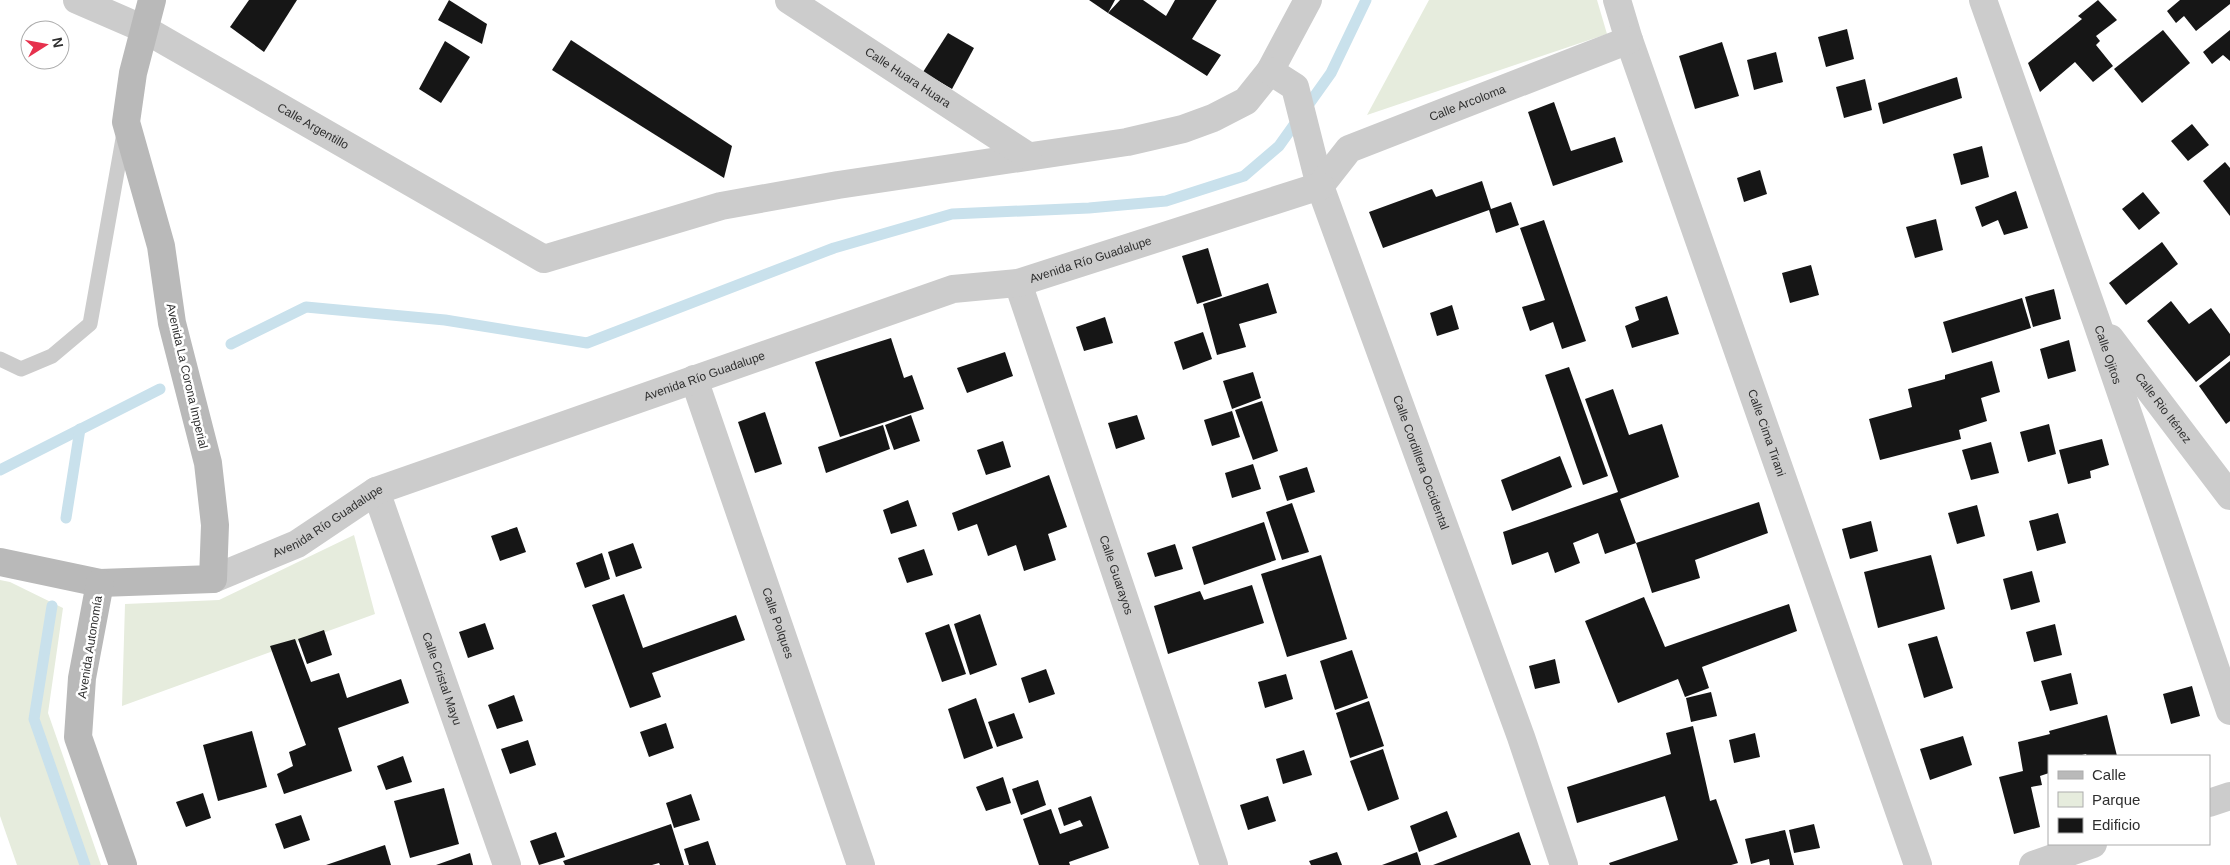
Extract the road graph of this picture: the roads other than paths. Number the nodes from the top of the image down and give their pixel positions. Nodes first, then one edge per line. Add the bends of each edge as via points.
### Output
1 (77, 0) edge
2 (152, 0) edge
3 (789, 0) edge
4 (1308, 0) edge
5 (1617, 0) edge
6 (1983, 0) edge
7 (144, 29) junction
8 (1629, 40) junction
9 (1270, 71) junction
10 (126, 122) junction
11 (1028, 156) junction
12 (1320, 186) junction
13 (1018, 284) junction
14 (2096, 320) junction
15 (0, 359) edge
16 (694, 379) junction
17 (376, 491) junction
18 (2230, 496) edge
19 (0, 562) edge
20 (213, 579) junction
21 (100, 583) junction
22 (2228, 697) edge
23 (2230, 796) edge
24 (2210, 803) edge
25 (2090, 845) edge
26 (122, 865) edge
27 (507, 865) edge
28 (861, 865) edge
29 (1214, 865) edge
30 (1564, 865) edge
31 (1918, 865) edge
32 (2033, 865) edge

1 - 7 street, Calle Argentillo
2 - 7 street, Avenida La Corona Imperial
3 - 11 street, Calle Huara Huara
4 - 9 street
5 - 8 street, Calle Cima Tirani
6 - 14 street, Calle Ojitos
7 - 10 street, Avenida La Corona Imperial
7 - 11 street, Calle Argentillo via 544,259 721,206
8 - 12 street, Calle Arcoloma via 1349,149
8 - 31 street, Calle Cima Tirani
9 - 11 street via 1246,101 1183,129 1127,142
9 - 12 street, Calle Cordillera Occidental via 1295,87
10 - 15 lane via 90,324 52,356 20,369
10 - 20 street, Avenida La Corona Imperial via 161,246 172,323 208,463 215,525
12 - 13 street, Avenida Río Guadalupe
12 - 30 street, Calle Cordillera Occidental via 1521,737
13 - 16 street, Avenida Río Guadalupe via 953,289
13 - 29 street, Calle Guarayos
14 - 18 street, Calle Rio Iténez
14 - 22 street, Calle Ojitos
16 - 17 street, Avenida Río Guadalupe
16 - 28 street, Calle Polques
17 - 20 street, Avenida Río Guadalupe via 298,544
17 - 27 street, Calle Cristal Mayu
19 - 21 street, Avenida Autonomía
20 - 21 street, Avenida Río Guadalupe
21 - 26 street, Avenida Autonomía via 82,678 78,737
23 - 24 street
25 - 32 street

